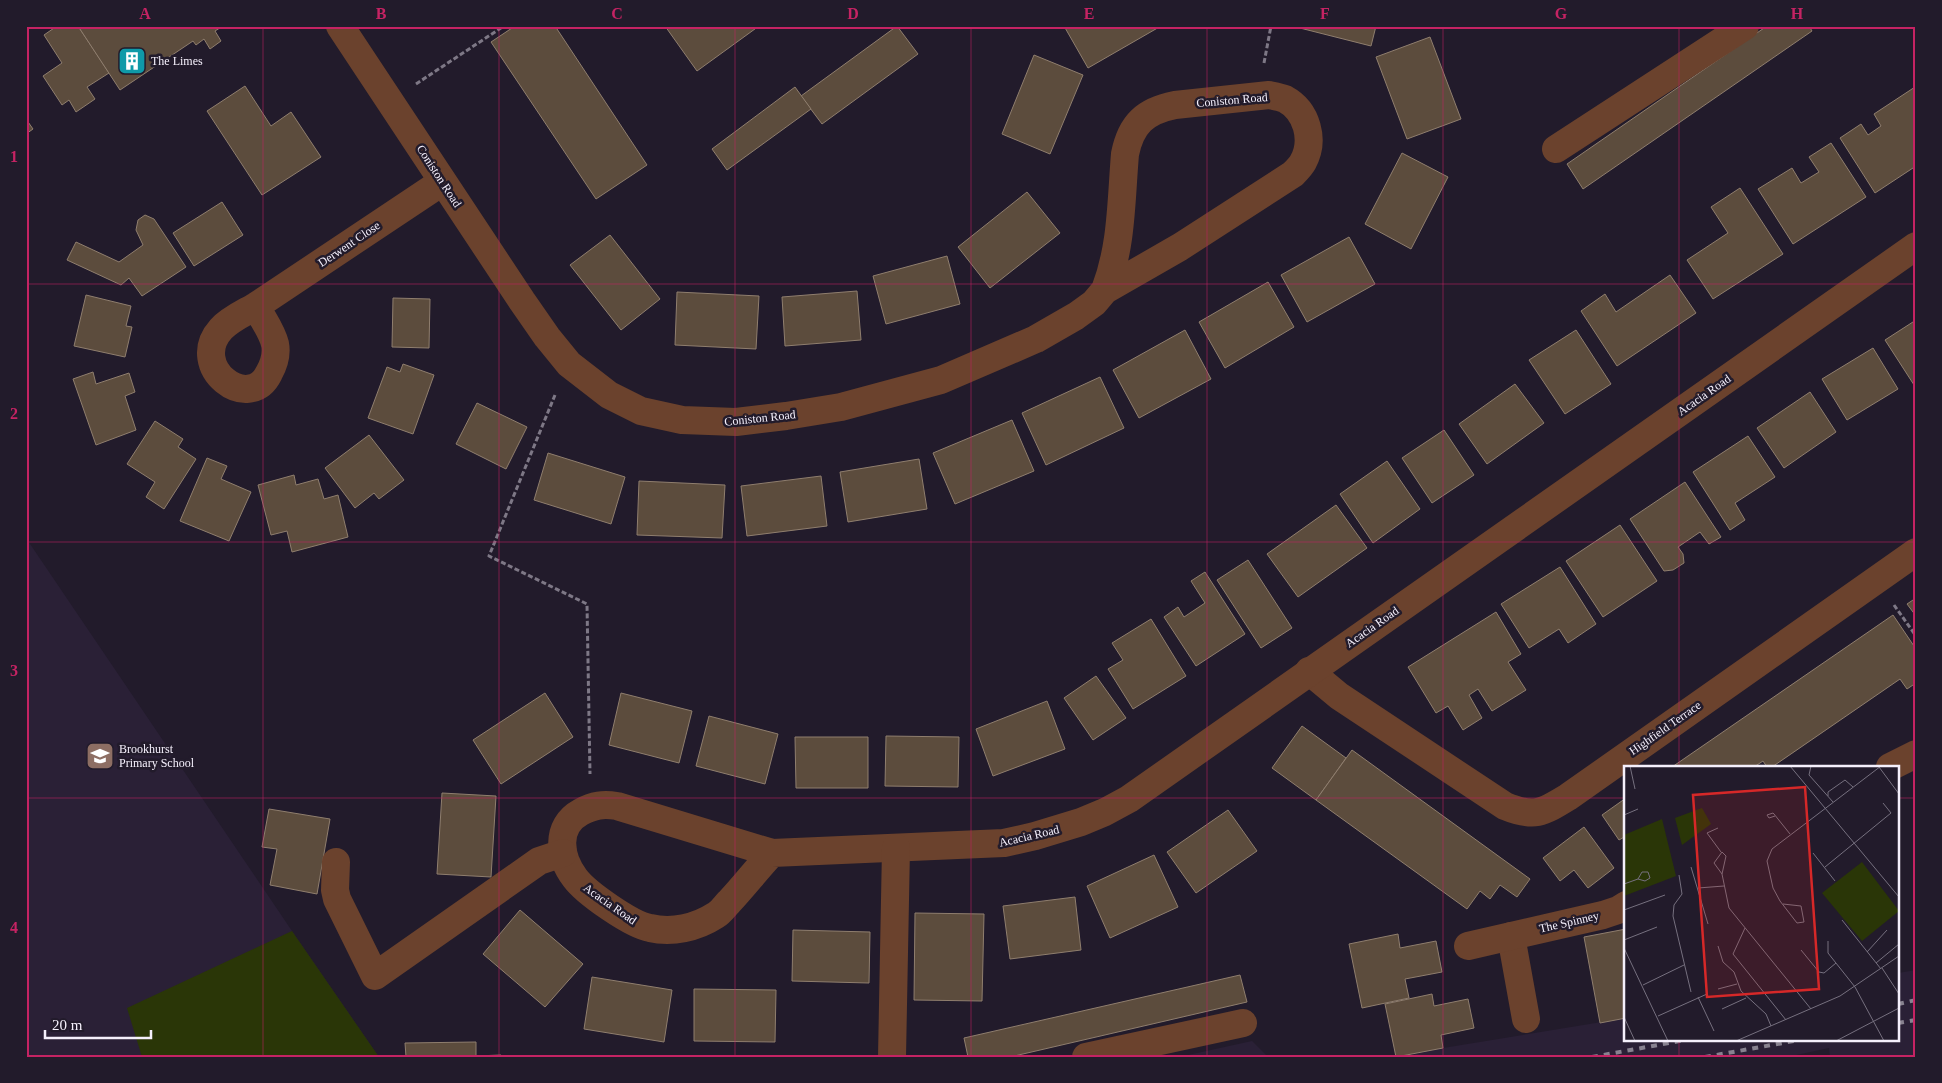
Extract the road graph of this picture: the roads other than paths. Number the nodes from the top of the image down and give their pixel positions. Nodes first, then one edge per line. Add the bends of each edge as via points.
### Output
1 (340, 26) edge
2 (1744, 26) edge
3 (1556, 149) dead end
4 (442, 182) junction
5 (1916, 246) edge
6 (1105, 290) junction
7 (256, 306) dead end
8 (1916, 552) edge
9 (1309, 671) junction
10 (1916, 754) edge
11 (1892, 766) edge
12 (896, 848) junction
13 (772, 853) junction
14 (563, 854) junction
15 (336, 862) dead end
16 (1624, 906) edge
17 (1512, 936) junction
18 (1468, 946) dead end
19 (1526, 1019) dead end
20 (1243, 1023) dead end
21 (892, 1057) edge
22 (1086, 1057) edge

1 - 4 street, Coniston Road
2 - 3 street
4 - 6 street, Coniston Road via 547,337 569,364 609,395 641,411 682,420 736,422 786,416 840,407 941,380 1051,330 1094,303
4 - 7 street, Derwent Close
5 - 9 street, Acacia Road
6 - 6 street, Coniston Road via 1180,247 1293,174 1304,161 1309,144 1308,124 1296,108 1284,99 1269,95 1160,108 1135,125 1125,154 1118,247
8 - 9 street, Highfield Terrace via 1568,798 1537,813 1525,814 1505,806 1339,696
9 - 12 street, Acacia Road via 1129,799 1105,812 1061,829 1004,843
10 - 11 street
12 - 13 street, Acacia Road
12 - 21 street
13 - 14 street, Acacia Road via 602,804 574,816 562,835
13 - 14 street, Acacia Road via 716,915 679,930 648,928 630,921 575,878
14 - 15 street via 539,861 375,976 337,899
16 - 17 street, The Spinney via 1603,915
17 - 18 street, The Spinney
17 - 19 street
20 - 22 street

